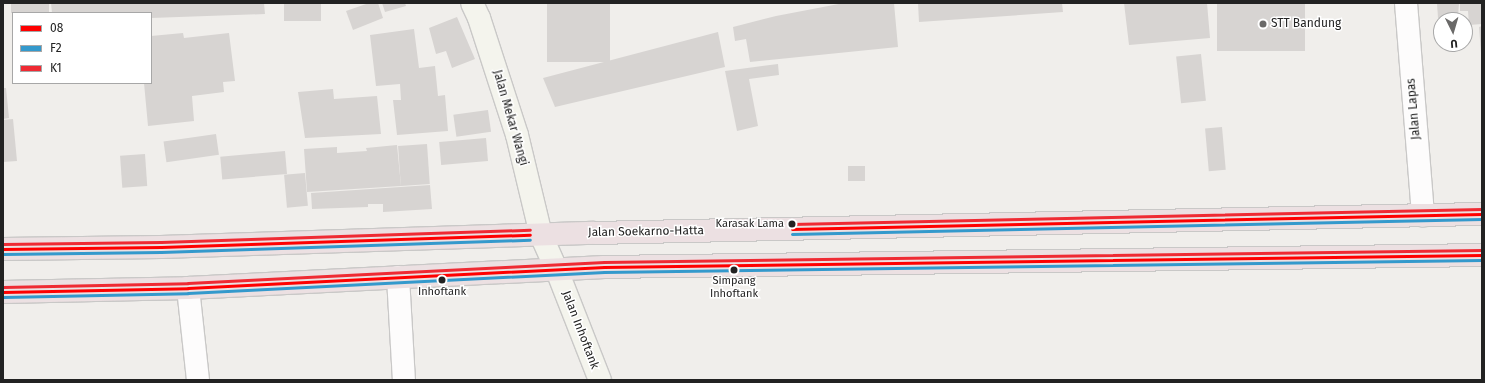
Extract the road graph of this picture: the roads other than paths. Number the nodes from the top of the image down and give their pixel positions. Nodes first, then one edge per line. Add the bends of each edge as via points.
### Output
1 (472, 3) edge
2 (1406, 3) edge
3 (1482, 214) edge
4 (1423, 215) junction
5 (541, 235) junction
6 (3, 249) edge
7 (1482, 255) edge
8 (556, 268) junction
9 (398, 277) junction
10 (188, 288) junction
11 (3, 292) edge
12 (198, 380) edge
13 (404, 380) edge
14 (600, 380) edge

1 - 5 street, Jalan Mekar Wangi via 517,135
2 - 4 street, Jalan Lapas
3 - 4 highway, Jalan Soekarno-Hatta
4 - 5 highway, Jalan Soekarno-Hatta
5 - 6 highway, Jalan Soekarno-Hatta via 161,247
5 - 8 street, Jalan Inhoftank
7 - 8 highway
8 - 9 highway
8 - 14 street, Jalan Inhoftank
9 - 10 highway
9 - 13 street
10 - 11 highway
10 - 12 street

